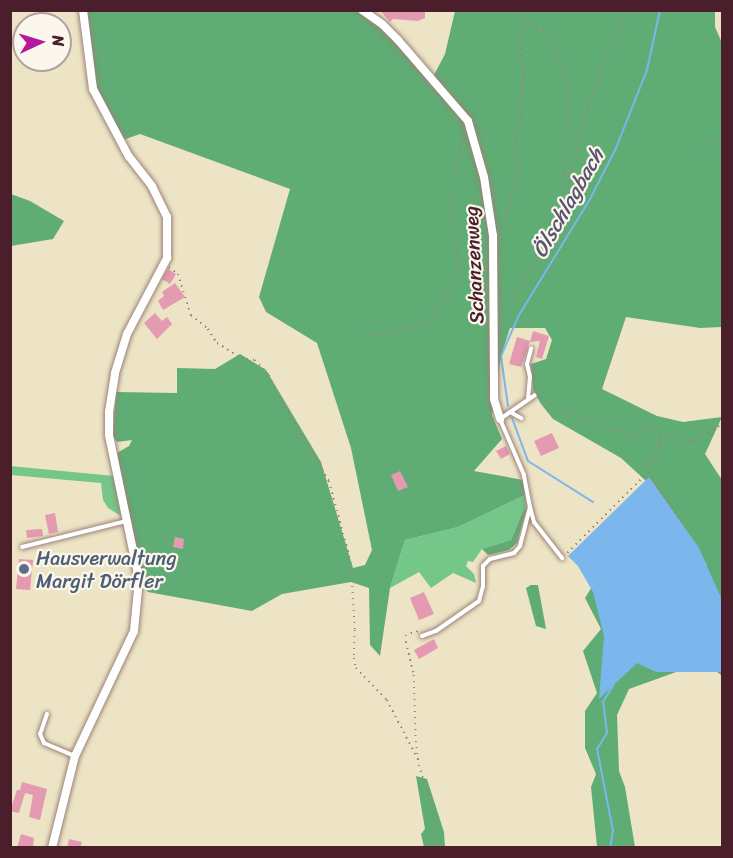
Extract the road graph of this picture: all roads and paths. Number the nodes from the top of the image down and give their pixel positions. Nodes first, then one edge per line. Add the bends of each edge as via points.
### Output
1 (83, 10) edge
2 (362, 10) edge
3 (519, 10) edge
4 (627, 11) edge
5 (630, 30) dead end
6 (464, 117) junction
7 (723, 139) edge
8 (698, 148) dead end
9 (569, 183) junction
10 (494, 236) junction
11 (164, 264) junction
12 (495, 322) junction
13 (365, 334) dead end
14 (531, 349) dead end
15 (535, 395) joint
16 (528, 399) junction
17 (510, 412) junction
18 (521, 418) dead end
19 (500, 419) junction
20 (723, 424) edge
21 (665, 435) junction
22 (648, 472) junction
23 (530, 507) junction
24 (126, 520) junction
25 (683, 525) dead end
26 (22, 547) dead end
27 (562, 558) joint
28 (422, 636) joint
29 (47, 714) dead end
30 (75, 756) junction
31 (419, 761) junction
32 (52, 848) edge
33 (438, 848) edge

1 - 11 street via 93,89 167,217
2 - 6 street, Schanzenweg via 398,40
3 - 9 path via 531,26 553,33 567,86 564,174
3 - 10 path via 523,22 520,39 524,74 521,119 516,128 518,169 501,235
4 - 5 path
4 - 9 path via 587,111
6 - 10 street, Schanzenweg via 484,177
6 - 13 path via 459,127 461,145 449,199 459,263 448,295 422,323 385,335
7 - 8 path
9 - 12 path via 555,235
10 - 12 street, Schanzenweg
11 - 24 street via 127,334 109,411 109,435
11 - 31 path via 178,273 189,312 210,335 232,353 255,360 269,375 329,481 351,562 356,668 387,700
12 - 19 street, Schanzenweg via 494,399
14 - 16 lane via 526,364 530,377
15 - 16 lane
15 - 21 path via 586,423 633,434 654,430
16 - 17 lane
17 - 18 lane
17 - 19 lane
19 - 23 lane via 524,475
20 - 21 path via 692,442
21 - 22 path via 659,440 658,454
22 - 25 path
22 - 27 path
23 - 27 lane via 534,522
23 - 28 lane via 520,546 514,553 490,559 483,566 478,601 436,631
24 - 26 lane
24 - 30 street via 139,579 134,631
28 - 31 path via 417,630 406,635 405,642 414,675
29 - 30 lane via 40,734 44,743
30 - 32 street
31 - 33 path

